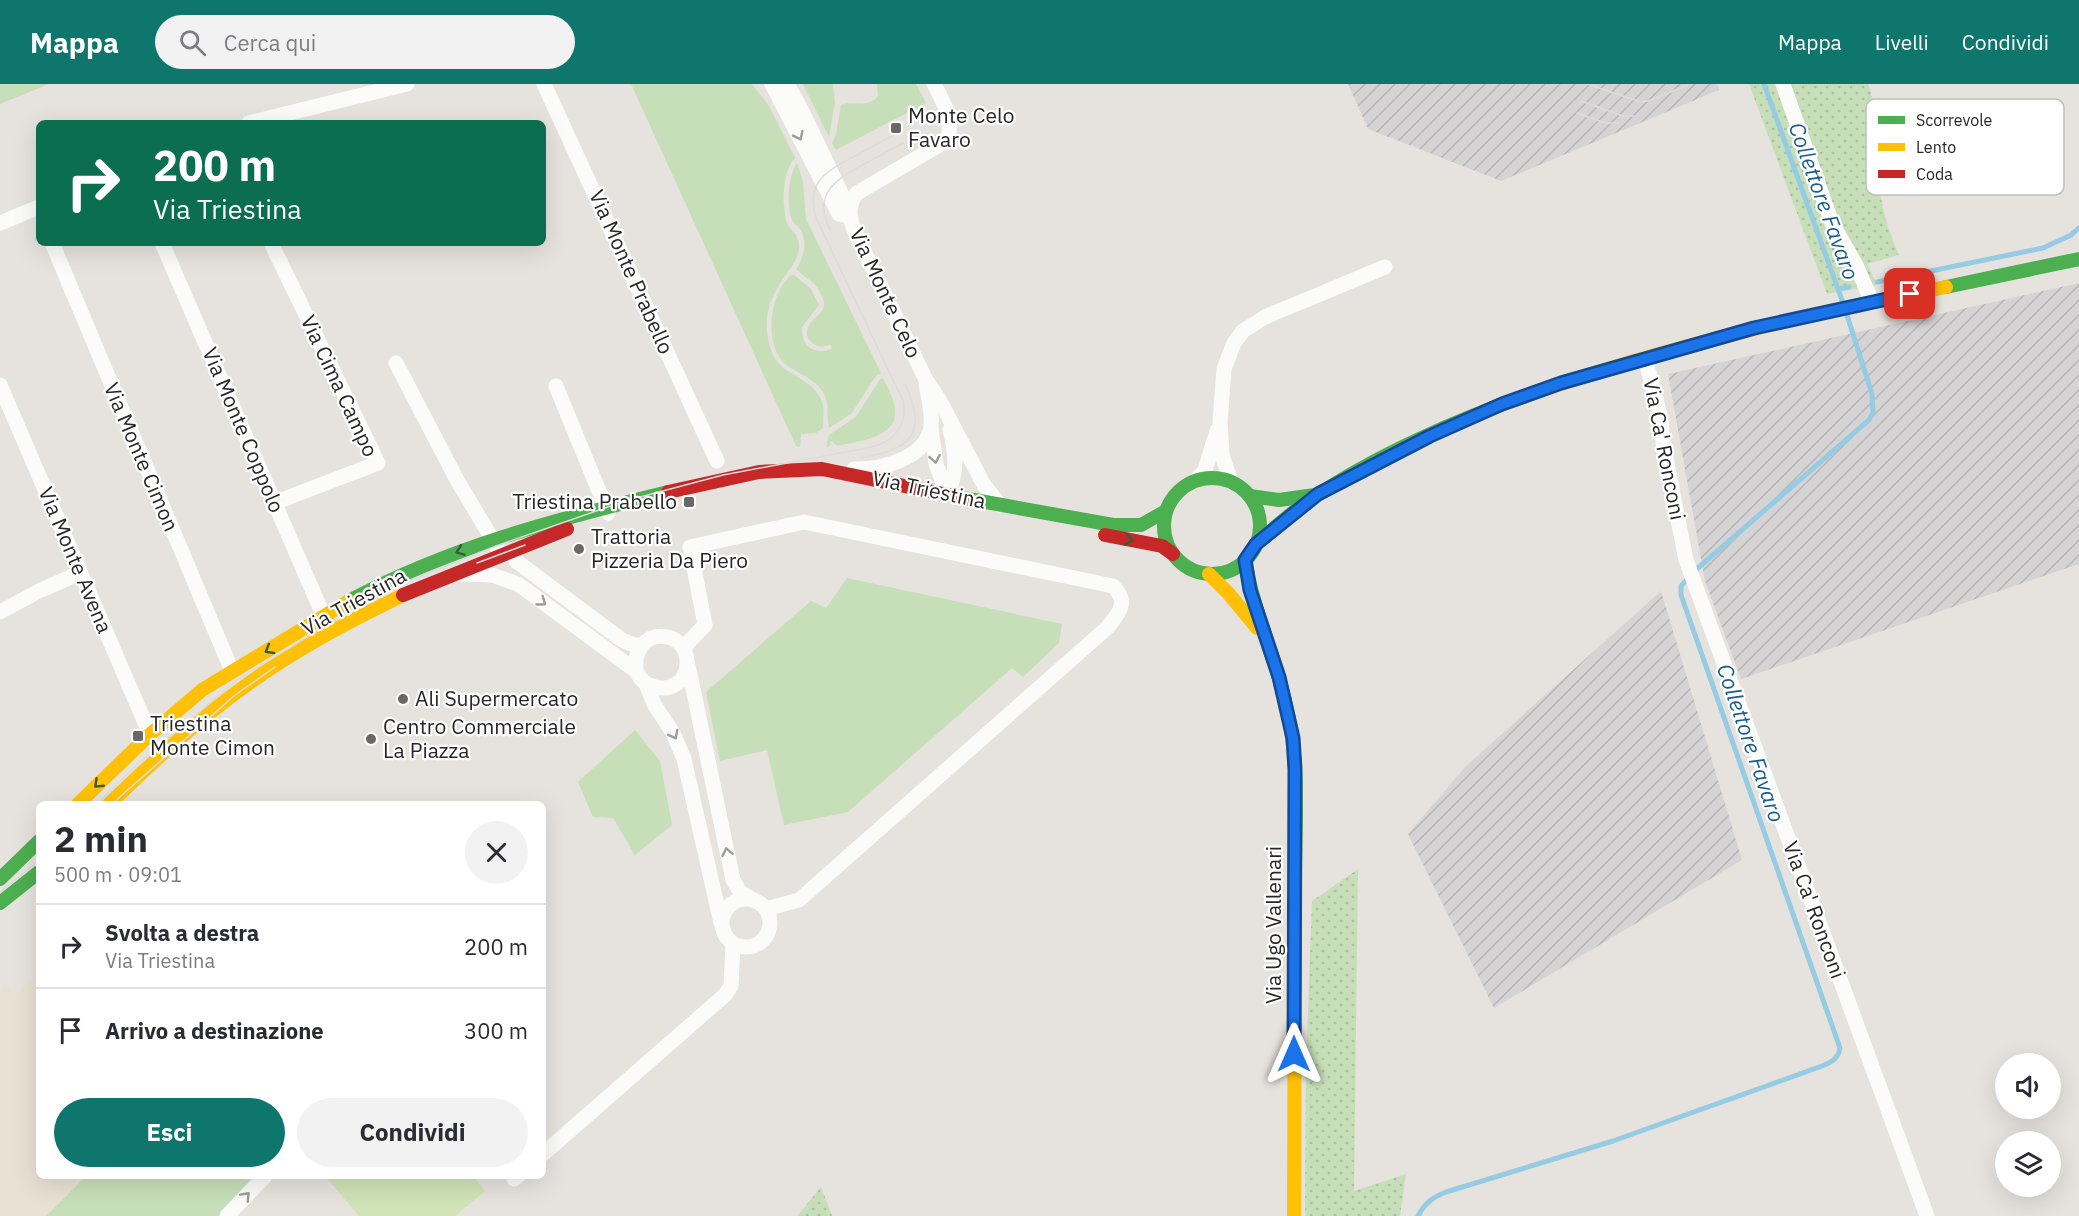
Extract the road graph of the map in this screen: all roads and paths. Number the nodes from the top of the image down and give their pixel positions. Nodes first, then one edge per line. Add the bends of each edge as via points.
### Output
1 (407, 84) edge
2 (544, 84) edge
3 (772, 84) edge
4 (787, 84) edge
5 (934, 84) edge
6 (1783, 84) edge
7 (261, 120) edge
8 (36, 210) edge
9 (850, 210) junction
10 (0, 223) edge
11 (53, 246) edge
12 (163, 246) edge
13 (272, 246) edge
14 (2079, 259) edge
15 (1385, 267) dead end
16 (1868, 303) junction
17 (1645, 358) junction
18 (396, 363) dead end
19 (925, 378) junction
20 (0, 386) edge
21 (556, 386) dead end
22 (943, 407) junction
23 (1220, 422) junction
24 (931, 423) junction
25 (717, 461) dead end
26 (822, 469) junction
27 (1195, 481) junction
28 (1231, 482) junction
29 (947, 494) junction
30 (1318, 494) junction
31 (1250, 496) junction
32 (274, 503) junction
33 (1007, 506) junction
34 (607, 511) junction
35 (1166, 511) junction
36 (569, 517) junction
37 (492, 540) junction
38 (1256, 544) junction
39 (1173, 554) junction
40 (512, 555) junction
41 (1245, 560) junction
42 (80, 573) junction
43 (1209, 574) junction
44 (449, 575) junction
45 (518, 584) junction
46 (0, 612) edge
47 (324, 617) junction
48 (1265, 638) junction
49 (642, 645) junction
50 (683, 648) junction
51 (687, 665) junction
52 (232, 671) junction
53 (636, 671) junction
54 (646, 684) junction
55 (149, 729) junction
56 (81, 801) edge
57 (112, 801) edge
58 (36, 844) edge
59 (36, 875) edge
60 (36, 876) edge
61 (0, 879) edge
62 (0, 887) edge
63 (753, 900) junction
64 (0, 903) edge
65 (766, 909) junction
66 (721, 923) junction
67 (733, 944) junction
68 (546, 1151) edge
69 (262, 1179) edge
70 (227, 1216) edge
71 (1294, 1216) edge
72 (1927, 1216) edge

1 - 7 street
2 - 25 street, Via Monte Prabello
3 -> 9 street via 839,214
4 - 9 street
5 - 9 street, Via Monte Celo via 949,118 946,141 861,189 852,199
6 - 16 street via 1832,223 1856,265
8 - 10 street
9 - 19 street, Via Monte Celo via 855,232
11 - 52 street, Via Monte Cimon
12 - 32 street, Via Monte Coppolo
13 - 32 street, Via Cima Campo via 378,463
14 - 16 street
15 - 23 street via 1265,316 1244,332 1229,353 1224,369
16 - 17 street via 1777,322
17 - 30 street via 1550,387 1456,423
17 - 72 street, Via Ca' Ronconi via 1661,419 1686,560
18 - 37 street
19 - 22 street, Via Monte Celo
19 - 24 street, Via Monte Celo
20 - 42 street, Via Monte Avena
21 - 34 street
22 - 29 street, Via Monte Celo via 956,468
22 - 33 street, Via Monte Celo via 984,485
23 - 27 street via 1205,470
23 - 28 street via 1222,455
24 - 26 street via 925,441 898,462 871,469
24 -> 29 street, Via Monte Celo via 936,464
26 - 29 street, Via Triestina
26 - 34 street, Via Triestina via 768,471 678,490
27 - 28 street via 1213,478
27 - 35 street via 1172,498
28 - 31 street
29 - 33 street, Via Triestina
30 - 31 street via 1279,500
30 - 38 street
31 - 38 street via 1259,519
32 - 47 street, Via Monte Coppolo
33 - 35 street via 1113,525 1141,525
33 -> 39 street, Via Triestina via 1034,522 1162,546
34 - 36 street, Via Triestina
34 - 40 street, Via Triestina
35 - 39 street via 1166,541
36 - 37 street, Via Triestina
36 - 40 street via 519,539
37 - 40 street
37 -> 47 street, Via Triestina via 408,572
38 - 41 street
39 - 43 street via 1183,564
40 - 44 street, Via Triestina
40 - 45 street via 500,561 502,571
40 - 49 street via 622,640
41 - 43 street via 1234,568
41 - 48 street, Via Ugo Vallenari
42 - 46 street
42 - 55 street, Via Monte Avena
43 - 48 street, Via Ugo Vallenari
44 - 45 street via 492,575
44 - 57 street, Via Triestina via 371,610 250,682
45 -> 53 street
47 -> 52 street, Via Triestina
48 - 71 street, Via Ugo Vallenari via 1287,707 1295,769
49 - 50 street via 660,636
49 - 53 street via 637,653
50 - 51 street
50 - 65 street via 705,625 690,547 804,522 1113,586 1122,598 1121,611 1108,627 861,846 799,900
51 - 54 street via 685,674 674,686 656,688
63 -> 51 street via 740,892 733,880
52 - 55 street, Via Triestina
53 - 54 street
54 -> 66 street via 684,759
55 -> 56 street, Via Triestina
58 - 61 street
59 - 62 street via 18,875
60 - 64 street
63 - 65 street
63 - 66 street via 745,898 727,906
65 - 67 street via 770,925 764,939 750,947
66 - 67 street
67 - 68 street via 731,986 725,995
70 -> 69 street

